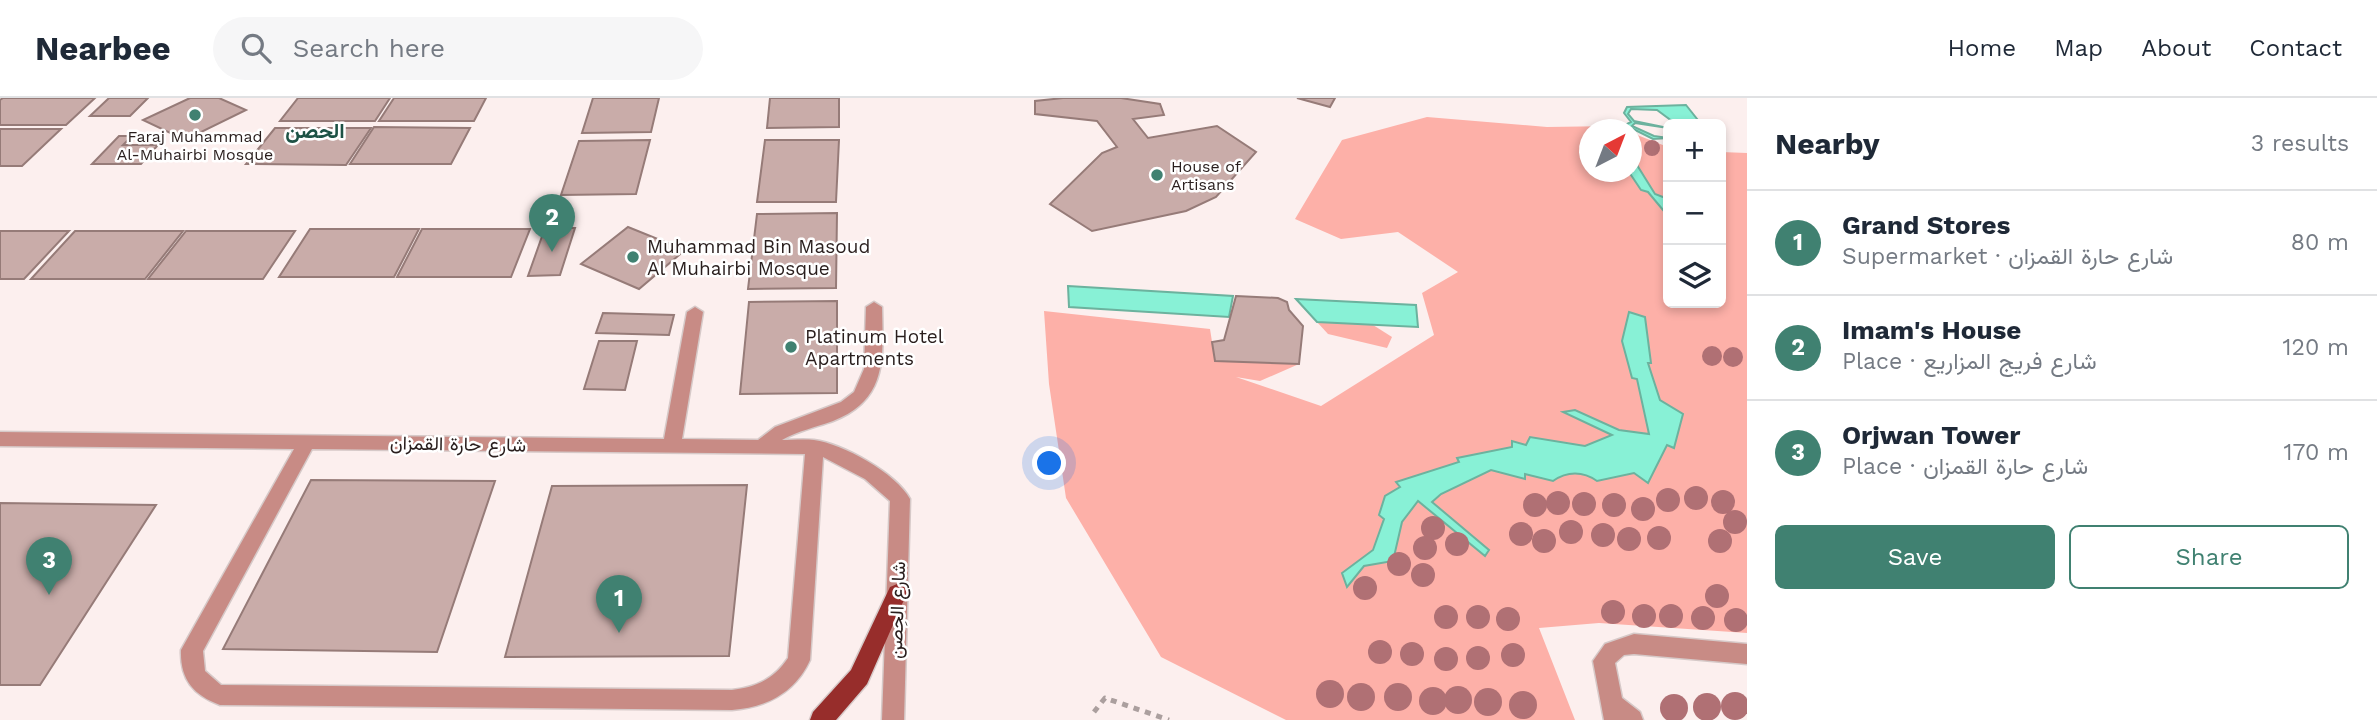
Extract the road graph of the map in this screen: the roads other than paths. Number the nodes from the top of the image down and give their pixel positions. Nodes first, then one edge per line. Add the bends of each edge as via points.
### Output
1 (874, 307) dead end
2 (695, 312) dead end
3 (0, 439) edge
4 (307, 442) junction
5 (672, 446) junction
6 (763, 446) junction
7 (815, 447) junction
8 (900, 499) joint
9 (897, 593) junction
10 (1747, 654) edge
11 (1621, 715) edge
12 (821, 720) edge
13 (893, 720) edge

1 - 6 street via 874,372 860,397 831,416 774,435
2 - 5 street
3 - 4 street, شارع حارة القمزان
4 - 5 street, شارع حارة القمزان
4 - 7 street via 192,650 195,679 220,695 732,700 753,699 773,691 799,660
5 - 6 street, شارع حارة القمزان
6 - 7 street, شارع حارة القمزان
7 - 8 street, شارع حارة القمزان via 864,468
8 - 9 street, شارع الحِصن
9 - 12 main road via 859,677
9 - 13 street, شارع الحِصن
10 - 11 street via 1619,646 1604,661 1604,673

